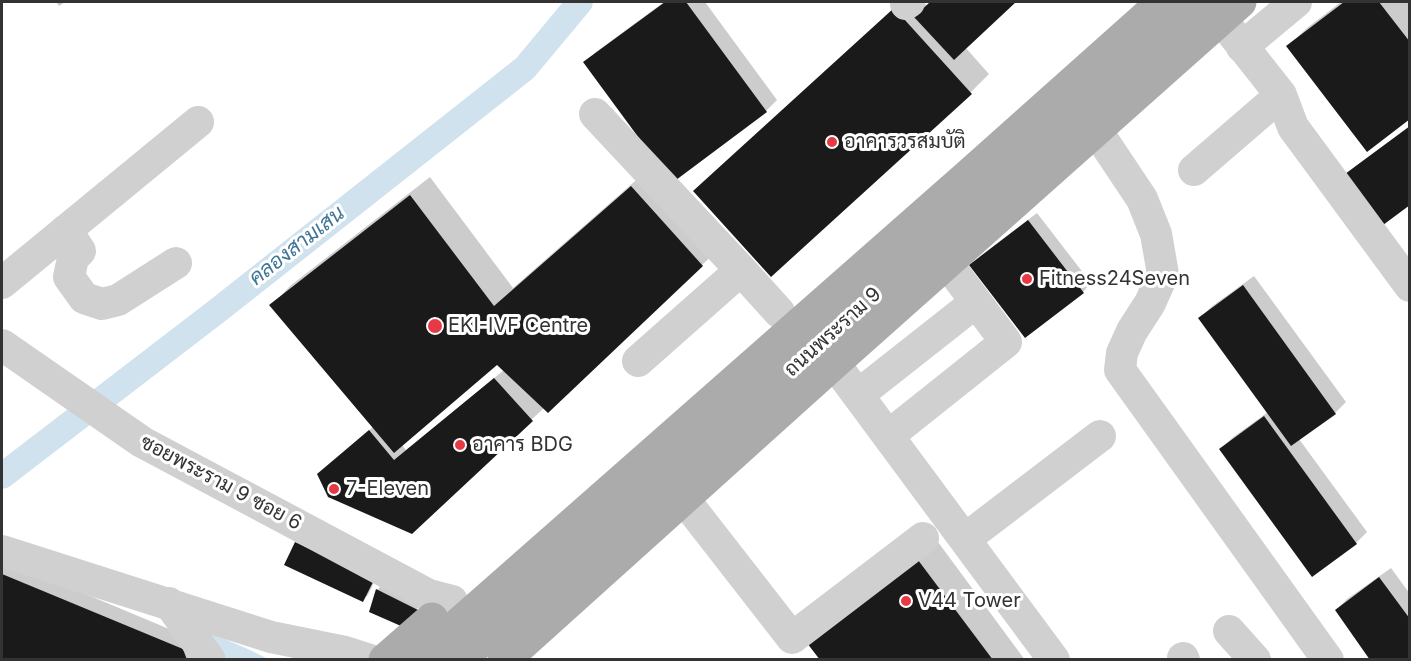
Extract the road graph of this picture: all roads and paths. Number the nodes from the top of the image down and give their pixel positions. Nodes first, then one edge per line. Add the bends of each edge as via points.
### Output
1 (1130, 2) edge
2 (1163, 2) edge
3 (1296, 2) edge
4 (1222, 7) edge
5 (1242, 47) junction
6 (1281, 95) junction
7 (595, 114) dead end
8 (198, 122) dead end
9 (1096, 130) junction
10 (1194, 170) dead end
11 (66, 230) junction
12 (947, 262) junction
13 (176, 263) dead end
14 (741, 270) junction
15 (2, 283) edge
16 (1410, 286) edge
17 (976, 302) junction
18 (779, 312) junction
19 (2, 345) edge
20 (638, 361) dead end
21 (834, 363) junction
22 (858, 395) junction
23 (888, 436) junction
24 (1100, 436) dead end
25 (683, 498) junction
26 (923, 538) dead end
27 (965, 539) junction
28 (2, 550) edge
29 (452, 601) junction
30 (169, 603) junction
31 (1229, 631) dead end
32 (279, 648) edge
33 (800, 649) edge
34 (210, 660) edge
35 (370, 660) edge
36 (386, 660) edge
37 (418, 660) edge
38 (459, 660) edge
39 (504, 660) edge
40 (1054, 660) edge
41 (1255, 660) edge
42 (1328, 660) edge

1 - 18 main road
2 - 37 main road, ถนนพระราม 9
3 - 5 street
4 - 5 street
4 - 9 main road, ถนนพระราม 9
4 - 38 main road, ถนนพระราม 9 via 765,392
5 - 6 street
6 - 10 street
6 - 16 street via 1293,127
7 - 14 street
8 - 11 street
9 - 12 main road, ถนนพระราม 9
9 - 42 street via 1142,199 1156,234 1163,274 1131,331 1120,370
11 - 13 street via 80,251 73,258 69,277 84,298 102,304 118,300
11 - 15 street
12 - 17 street
12 - 21 main road, ถนนพระราม 9
14 - 18 street
14 - 20 street
17 - 22 street
17 - 23 street via 1006,342
18 - 29 main road
19 - 29 street, ซอยพระราม 9 ซอย 6 via 142,442 429,595
21 - 22 street
21 - 25 main road, ถนนพระราม 9
22 - 23 street
23 - 27 street
24 - 27 street
25 - 33 street
25 - 39 main road, ถนนพระราม 9
26 - 33 street
27 - 40 street
28 - 30 street
29 - 36 main road
30 - 32 street
30 - 34 street
31 - 41 street
32 - 35 street via 345,652

